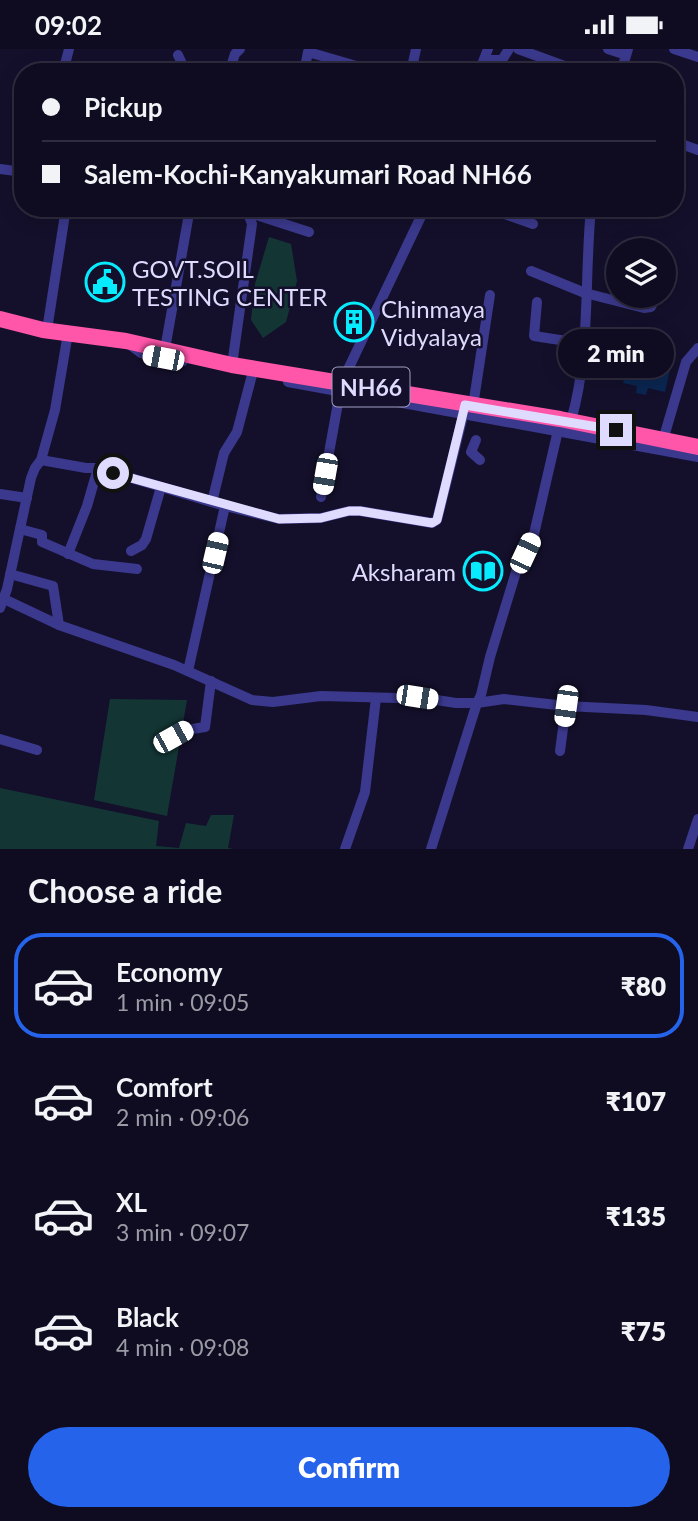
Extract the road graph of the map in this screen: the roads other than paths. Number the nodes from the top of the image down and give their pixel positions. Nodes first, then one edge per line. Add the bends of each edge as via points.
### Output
1 (509, 49) edge
2 (519, 49) edge
3 (608, 49) edge
4 (674, 49) edge
5 (532, 51) edge
6 (627, 52) edge
7 (486, 54) edge
8 (178, 55) dead end
9 (698, 57) edge
10 (182, 63) edge
11 (306, 63) edge
12 (346, 63) edge
13 (560, 63) edge
14 (64, 217) edge
15 (188, 217) edge
16 (250, 217) edge
17 (264, 217) edge
18 (276, 217) edge
19 (421, 217) edge
20 (515, 217) edge
21 (590, 217) edge
22 (275, 221) junction
23 (533, 223) dead end
24 (309, 232) dead end
25 (531, 271) dead end
26 (585, 293) junction
27 (490, 295) dead end
28 (606, 298) edge
29 (537, 302) dead end
30 (0, 319) edge
31 (0, 330) edge
32 (45, 330) junction
33 (68, 333) junction
34 (126, 341) junction
35 (586, 344) junction
36 (698, 348) edge
37 (165, 349) junction
38 (232, 365) junction
39 (252, 375) junction
40 (341, 387) junction
41 (467, 408) junction
42 (563, 424) junction
43 (476, 440) dead end
44 (663, 440) junction
45 (698, 447) edge
46 (698, 457) edge
47 (41, 460) junction
48 (480, 460) dead end
49 (98, 468) junction
50 (161, 487) junction
51 (0, 494) edge
52 (321, 497) dead end
53 (27, 498) junction
54 (212, 502) junction
55 (226, 506) junction
56 (20, 529) junction
57 (131, 551) dead end
58 (68, 554) junction
59 (137, 569) dead end
60 (10, 574) junction
61 (3, 596) edge
62 (59, 625) junction
63 (188, 671) junction
64 (211, 681) junction
65 (376, 698) junction
66 (477, 703) junction
67 (566, 706) junction
68 (698, 717) edge
69 (0, 739) edge
70 (161, 744) dead end
71 (37, 750) dead end
72 (560, 751) dead end
73 (698, 819) edge
74 (345, 849) edge
75 (431, 849) edge
76 (688, 849) edge

1 - 7 street via 502,60
2 - 5 street
3 - 6 street
4 - 9 street
5 - 13 street
8 - 10 street
11 - 12 street via 308,52
14 - 32 street
15 - 37 street
16 - 38 street
17 - 22 street
18 - 22 street
19 - 40 street
20 - 23 street
21 - 26 street
22 - 24 street
25 - 26 street
26 - 28 street
26 - 35 street
27 - 41 street
29 - 35 street via 534,335
30 - 32 highway, NH66
31 - 32 highway, NH66
32 - 33 highway, NH66
33 - 34 highway, NH66
33 - 47 street
34 - 37 highway, NH66
34 - 39 street via 141,353
35 - 42 street
36 - 44 street via 686,362
37 - 38 highway, NH66
38 - 40 highway, NH66
39 - 40 street
39 - 54 street
40 - 41 highway, NH66
40 - 52 street
41 - 42 highway, NH66
41 - 55 street via 435,522 360,511 279,519
42 - 44 highway, NH66
42 - 46 street
42 - 66 street via 534,534 516,572
43 - 48 street via 471,452
44 - 45 highway, NH66
47 - 49 street
47 - 53 street via 34,467
49 - 50 street
49 - 58 street
50 - 54 street
50 - 57 street via 146,539
51 - 53 street
53 - 56 street
54 - 55 street
55 - 63 street
56 - 58 street via 42,535 42,542
56 - 60 street
58 - 59 street via 93,564
60 - 61 street
60 - 62 street via 53,586
61 - 62 street
62 - 63 street
63 - 64 street
64 - 65 street via 261,702 320,696
64 - 70 street via 205,727 186,730
65 - 66 street
65 - 74 street via 365,792
66 - 67 street via 504,699
66 - 75 street
67 - 68 street
67 - 72 street
69 - 71 street
73 - 76 street

